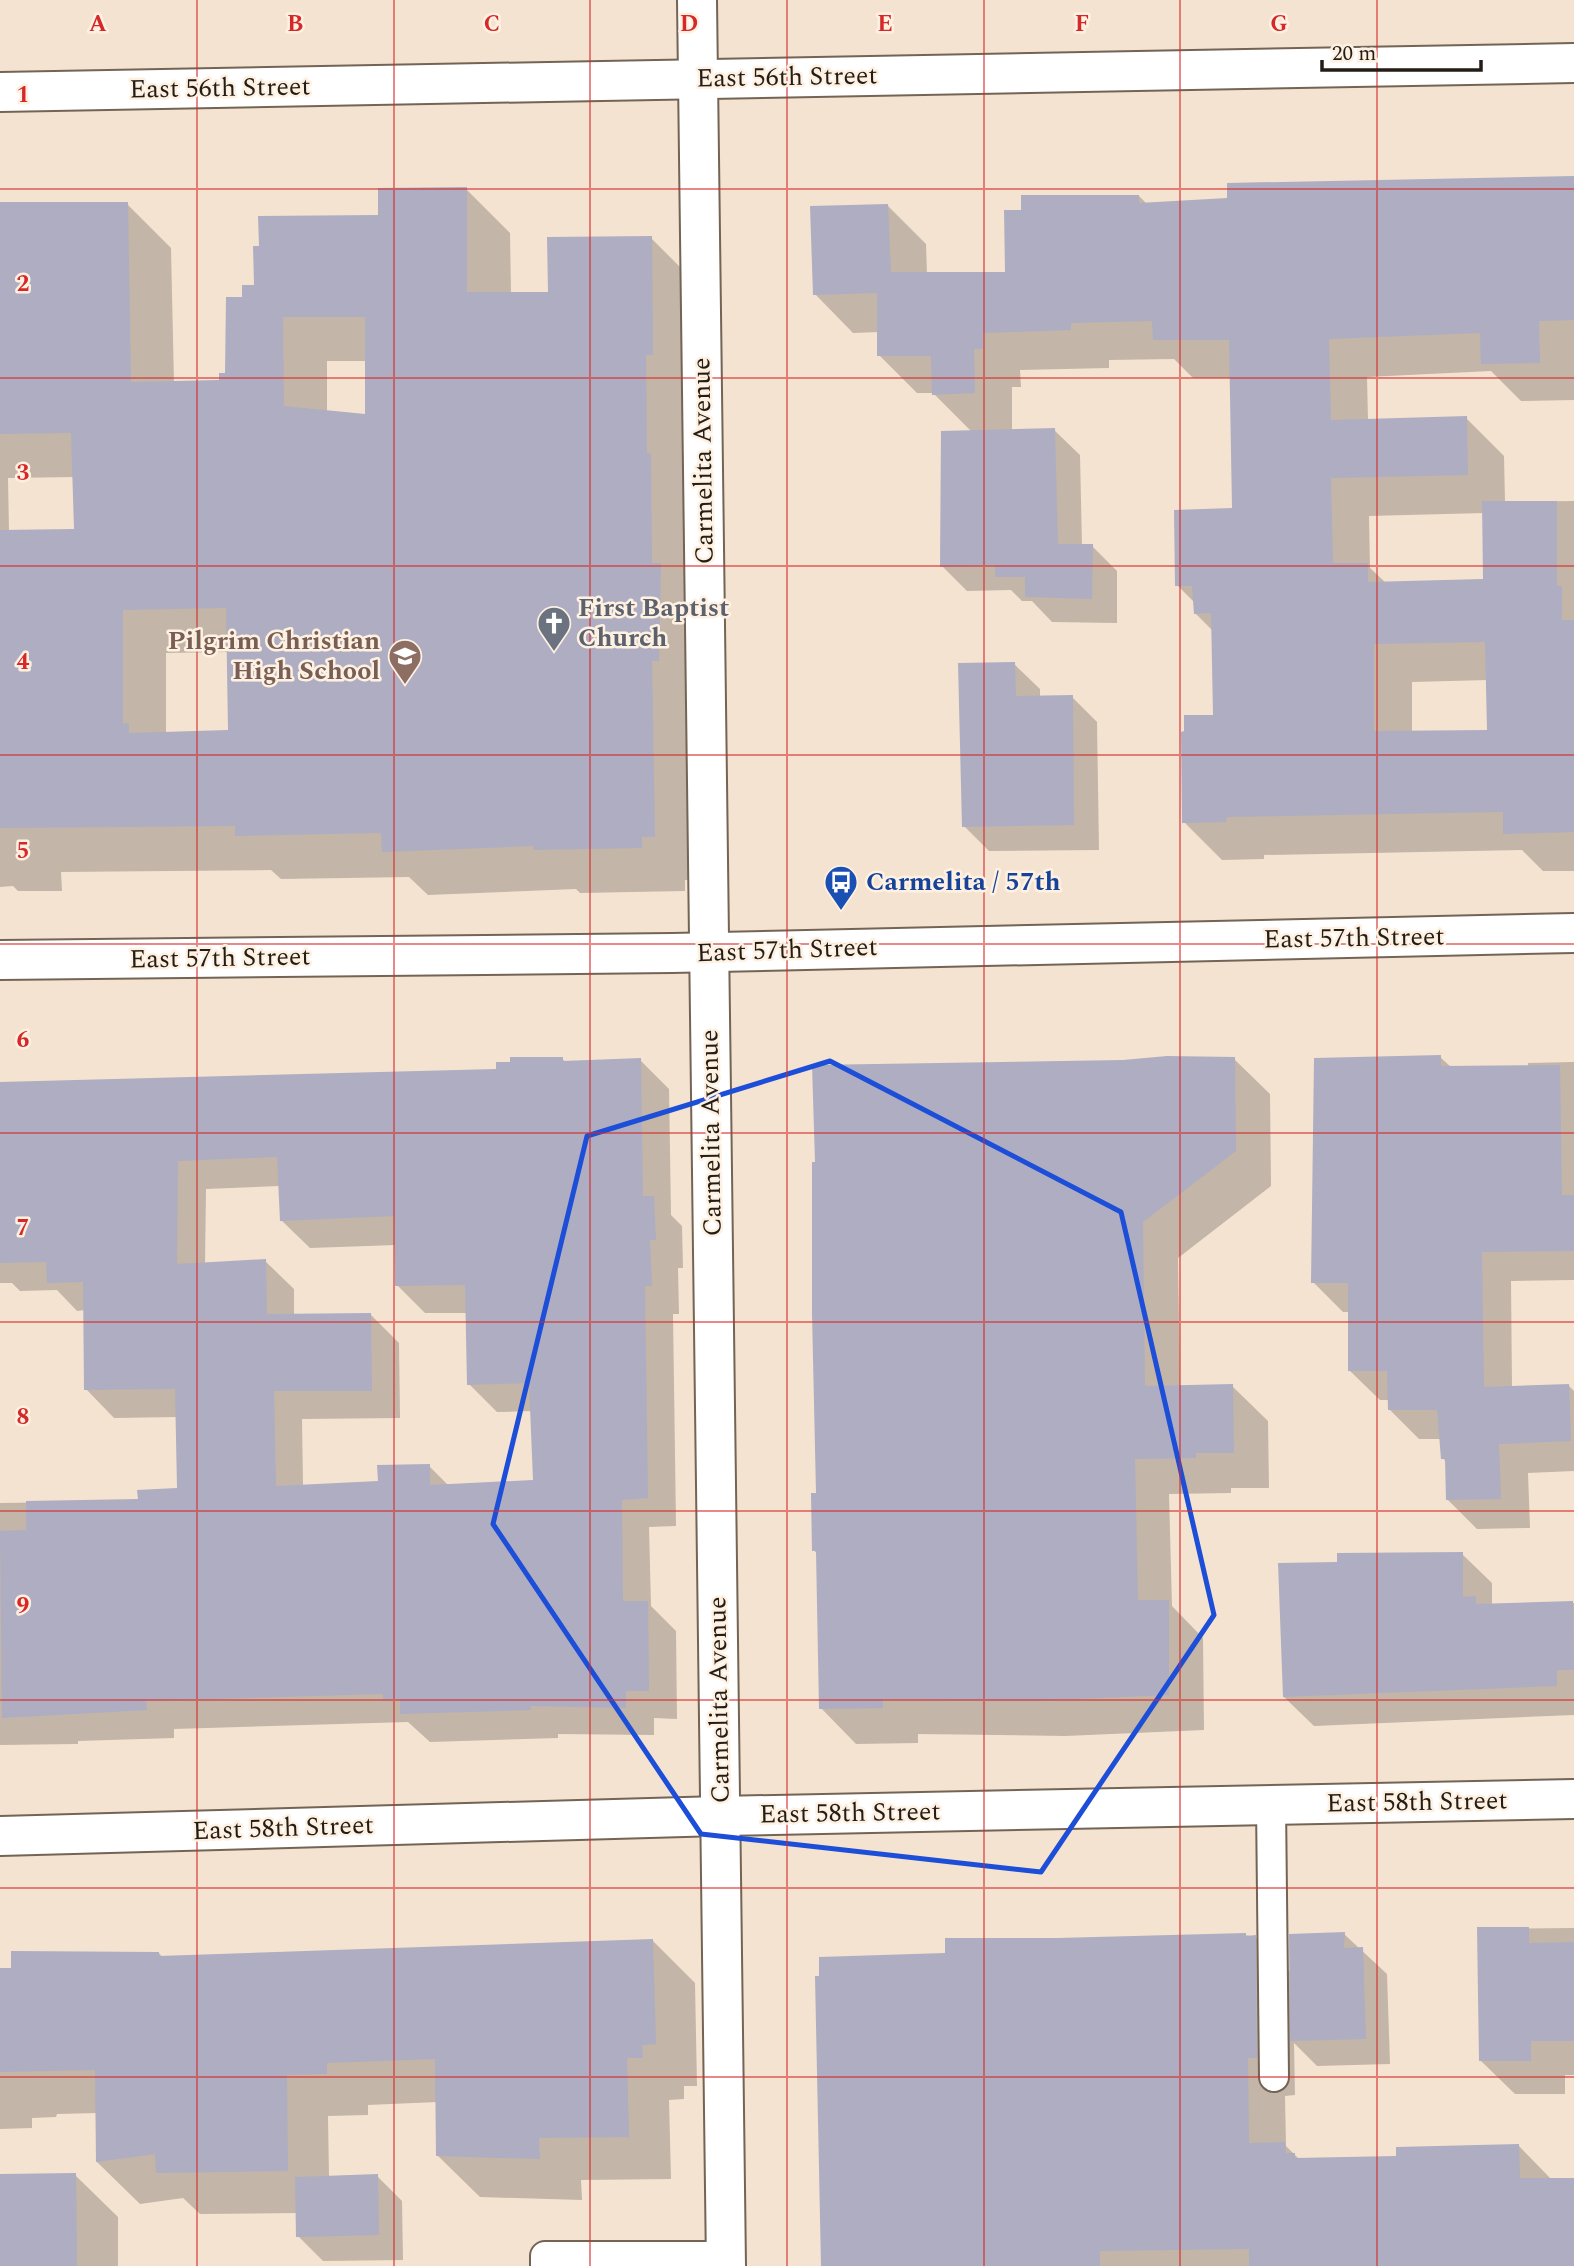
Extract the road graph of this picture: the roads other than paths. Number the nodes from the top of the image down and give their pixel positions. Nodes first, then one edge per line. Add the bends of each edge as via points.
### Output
1 (697, 0) edge
2 (1574, 63) edge
3 (698, 78) junction
4 (0, 92) edge
5 (1574, 933) edge
6 (709, 952) junction
7 (0, 960) edge
8 (1574, 1798) edge
9 (1271, 1804) junction
10 (720, 1816) junction
11 (0, 1836) edge
12 (1274, 2077) dead end
13 (726, 2261) edge
14 (545, 2266) edge

1 - 3 street, Carmelita Avenue
2 - 3 street, East 56th Street
3 - 4 street, East 56th Street
3 - 6 street, Carmelita Avenue
5 - 6 street, East 57th Street
6 - 7 street, East 57th Street
6 - 10 street, Carmelita Avenue
8 - 9 street, East 58th Street
9 - 10 street, East 58th Street
9 - 12 lane
10 - 11 street, East 58th Street
10 - 13 street, Carmelita Avenue
13 - 14 lane via 545,2256

